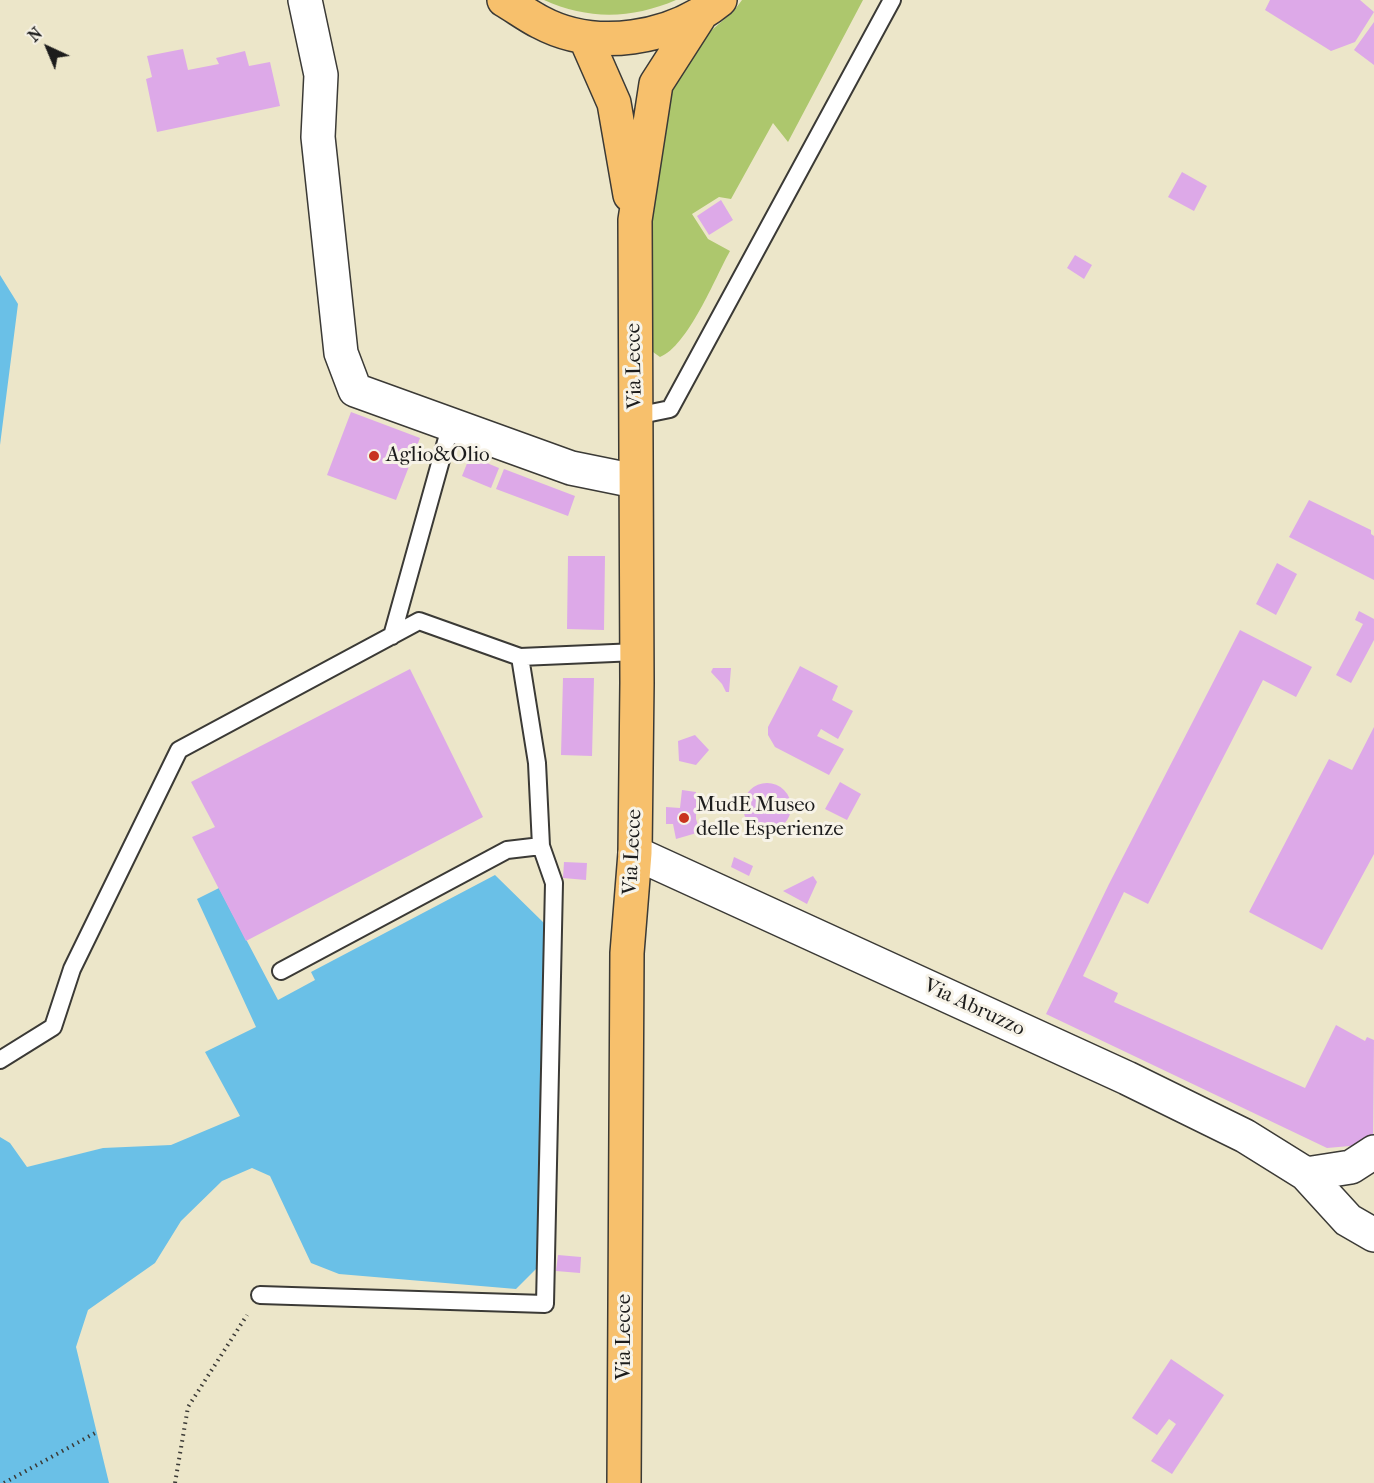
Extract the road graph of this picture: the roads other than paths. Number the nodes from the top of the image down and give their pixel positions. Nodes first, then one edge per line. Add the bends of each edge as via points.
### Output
1 (305, 0) edge
2 (504, 0) edge
3 (892, 0) edge
4 (709, 8) edge
5 (585, 37) junction
6 (635, 220) junction
7 (636, 416) junction
8 (451, 424) junction
9 (635, 481) junction
10 (392, 636) junction
11 (637, 652) junction
12 (520, 657) junction
13 (542, 846) junction
14 (635, 853) junction
15 (281, 970) dead end
16 (0, 1060) edge
17 (1374, 1152) edge
18 (1306, 1174) junction
19 (1374, 1235) edge
20 (260, 1295) road end
21 (624, 1483) edge

1 - 8 street via 321,75 318,137 341,353 355,390
2 - 5 main road via 542,24
3 - 7 lane via 670,410
4 - 5 main road via 644,37
4 - 6 main road, Via Lecce via 656,84
5 - 6 main road, Via Lecce via 614,103
6 - 7 main road, Via Lecce
7 - 9 main road, Via Lecce
8 - 9 street via 571,468
8 - 10 lane
9 - 11 main road, Via Lecce
10 - 12 lane via 418,621
10 - 16 lane via 179,750 72,969 52,1027
11 - 12 lane
11 - 14 main road, Via Lecce
12 - 13 lane via 537,764
13 - 15 lane via 507,850
13 - 20 lane via 554,883 545,1304
14 - 18 street, Via Abruzzo via 1127,1078 1245,1136
14 - 21 main road, Via Lecce via 627,953
17 - 18 street via 1351,1167
18 - 19 street, Via Abruzzo via 1348,1220

